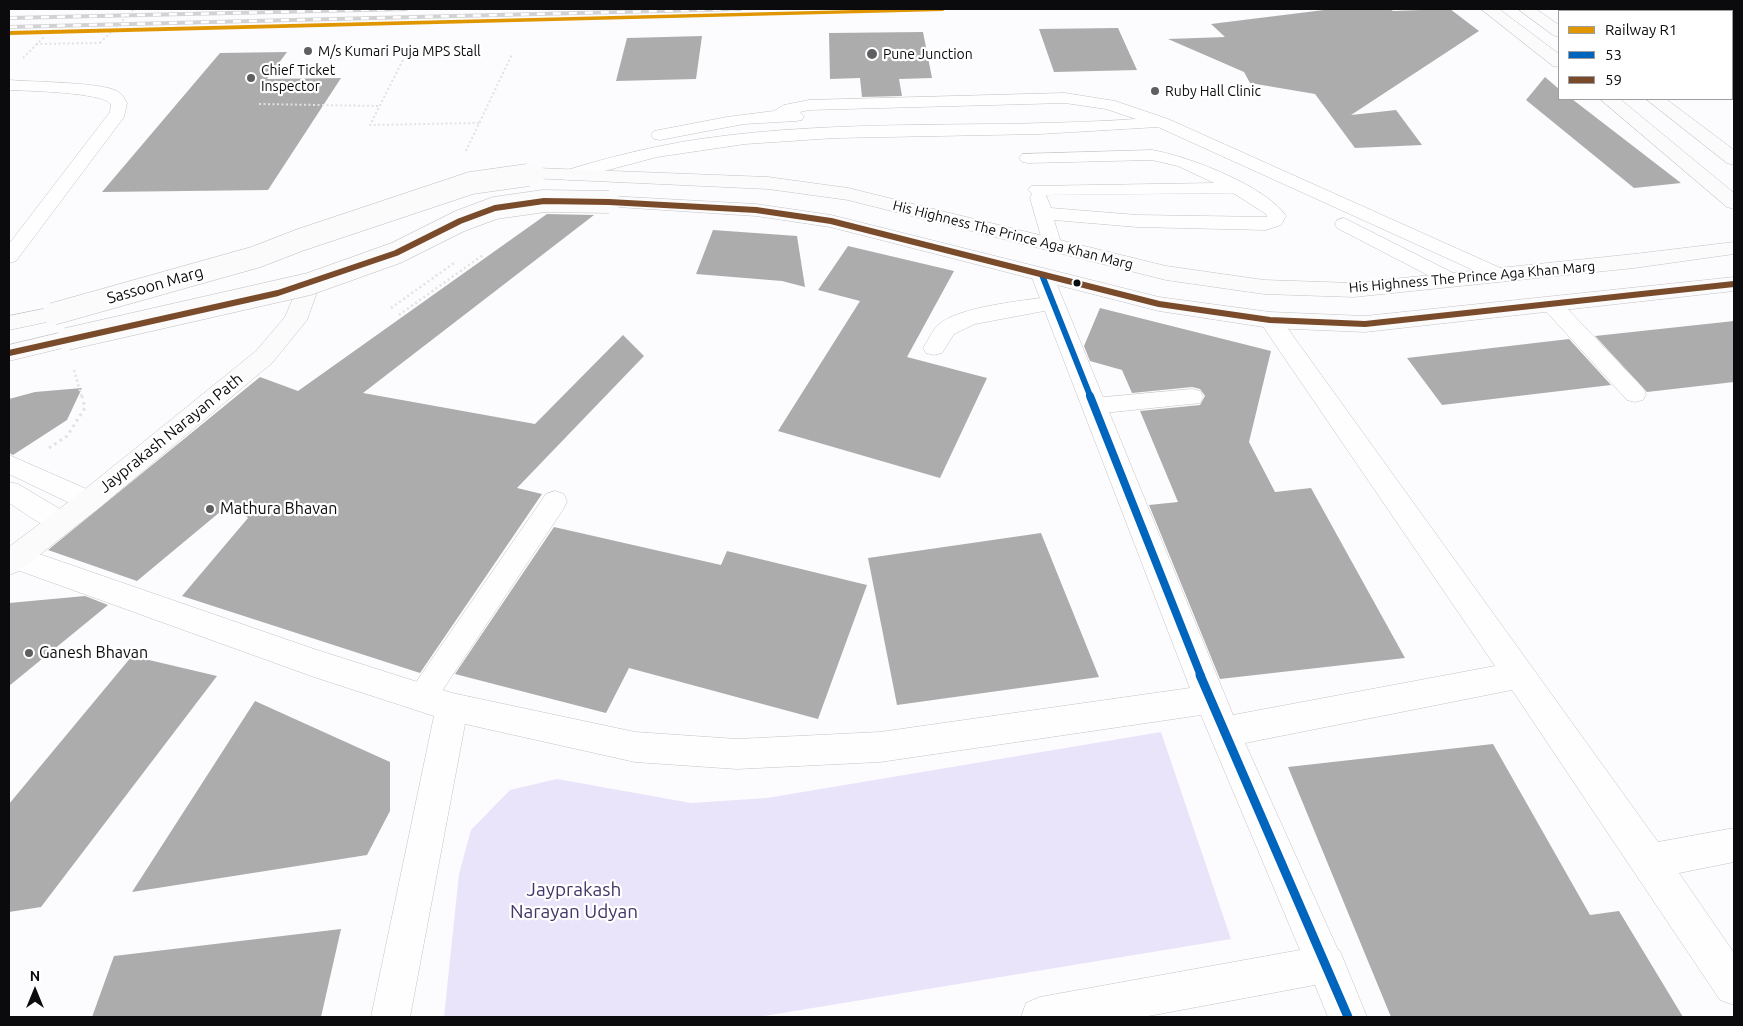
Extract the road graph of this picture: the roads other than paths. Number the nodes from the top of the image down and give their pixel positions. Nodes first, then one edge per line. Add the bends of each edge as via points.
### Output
1 (1489, 9) edge
2 (1526, 9) edge
3 (1558, 31) edge
4 (1558, 61) edge
5 (9, 85) edge
6 (1610, 100) edge
7 (1656, 100) edge
8 (1162, 123) junction
9 (1139, 124) junction
10 (1021, 130) junction
11 (625, 142) dead end
12 (598, 149) dead end
13 (1028, 158) junction
14 (1734, 159) edge
15 (536, 174) junction
16 (570, 175) junction
17 (1238, 188) junction
18 (1726, 189) edge
19 (1037, 190) junction
20 (1734, 203) edge
21 (1043, 213) junction
22 (1051, 243) junction
23 (1734, 248) edge
24 (9, 257) edge
25 (304, 262) junction
26 (1042, 275) junction
27 (1500, 275) junction
28 (1452, 280) junction
29 (1734, 284) edge
30 (1053, 303) junction
31 (1550, 304) junction
32 (1270, 320) junction
33 (9, 323) edge
34 (934, 348) dead end
35 (9, 353) edge
36 (1635, 394) dead end
37 (1192, 397) dead end
38 (1094, 406) junction
39 (13, 466) edge
40 (9, 491) edge
41 (89, 501) junction
42 (555, 501) dead end
43 (61, 522) junction
44 (11, 558) edge
45 (1519, 675) junction
46 (1210, 699) junction
47 (437, 702) junction
48 (1224, 732) junction
49 (1734, 845) edge
50 (1650, 861) junction
51 (1327, 964) junction
52 (1734, 986) edge
53 (390, 1017) edge
54 (1040, 1017) edge
55 (1348, 1017) edge

1 - 4 main road
2 - 3 main road
5 - 24 lane via 82,90 112,95 119,103 118,113
6 - 18 main road
7 - 14 main road
8 - 9 lane
8 - 11 lane via 1109,104 1086,102 1070,108 778,116 708,125
8 - 27 lane
9 - 10 lane
9 - 28 lane
10 - 13 lane
10 - 16 lane via 770,136 657,150 611,160
12 - 15 lane
13 - 17 lane via 1168,156
13 - 19 lane
15 - 16 main road, His Highness The Prince Aga Khan Marg
15 - 25 main road, His Highness The Prince Aga Khan Marg, bridge via 471,183
16 - 22 main road, His Highness The Prince Aga Khan Marg via 768,183 848,194
17 - 19 lane
17 - 21 lane via 1273,210 1277,216 1274,221 1266,224 1137,221
18 - 20 main road
19 - 21 lane
21 - 22 lane
22 - 28 main road, His Highness The Prince Aga Khan Marg via 1166,273 1264,286 1354,290
23 - 27 main road, His Highness The Prince Aga Khan Marg
25 - 26 main road, His Highness The Prince Aga Khan Marg, bridge via 396,253 460,221 495,208 544,201 609,202 756,210 831,221
25 - 33 main road, Sassoon Marg, bridge via 256,257 53,314
25 - 35 main road, Sassoon Marg, bridge via 67,340
25 - 41 main road, Jayprakash Narayan Path via 295,320 264,357
26 - 30 street
26 - 32 main road, His Highness The Prince Aga Khan Marg via 1159,304
27 - 28 main road, His Highness The Prince Aga Khan Marg
29 - 31 main road, His Highness The Prince Aga Khan Marg
30 - 34 lane via 970,318 947,328
30 - 38 street
31 - 32 main road, His Highness The Prince Aga Khan Marg via 1366,324
31 - 36 lane
32 - 45 street
37 - 38 lane
38 - 46 street
39 - 41 lane
40 - 43 lane
41 - 43 main road, Jayprakash Narayan Path
42 - 47 lane
43 - 44 main road, Jayprakash Narayan Path
44 - 47 street
45 - 48 street
45 - 50 street
46 - 47 street via 880,747 737,754 635,747
46 - 48 street
47 - 53 street
48 - 51 street
49 - 50 street
50 - 52 street
51 - 54 street
51 - 55 street

